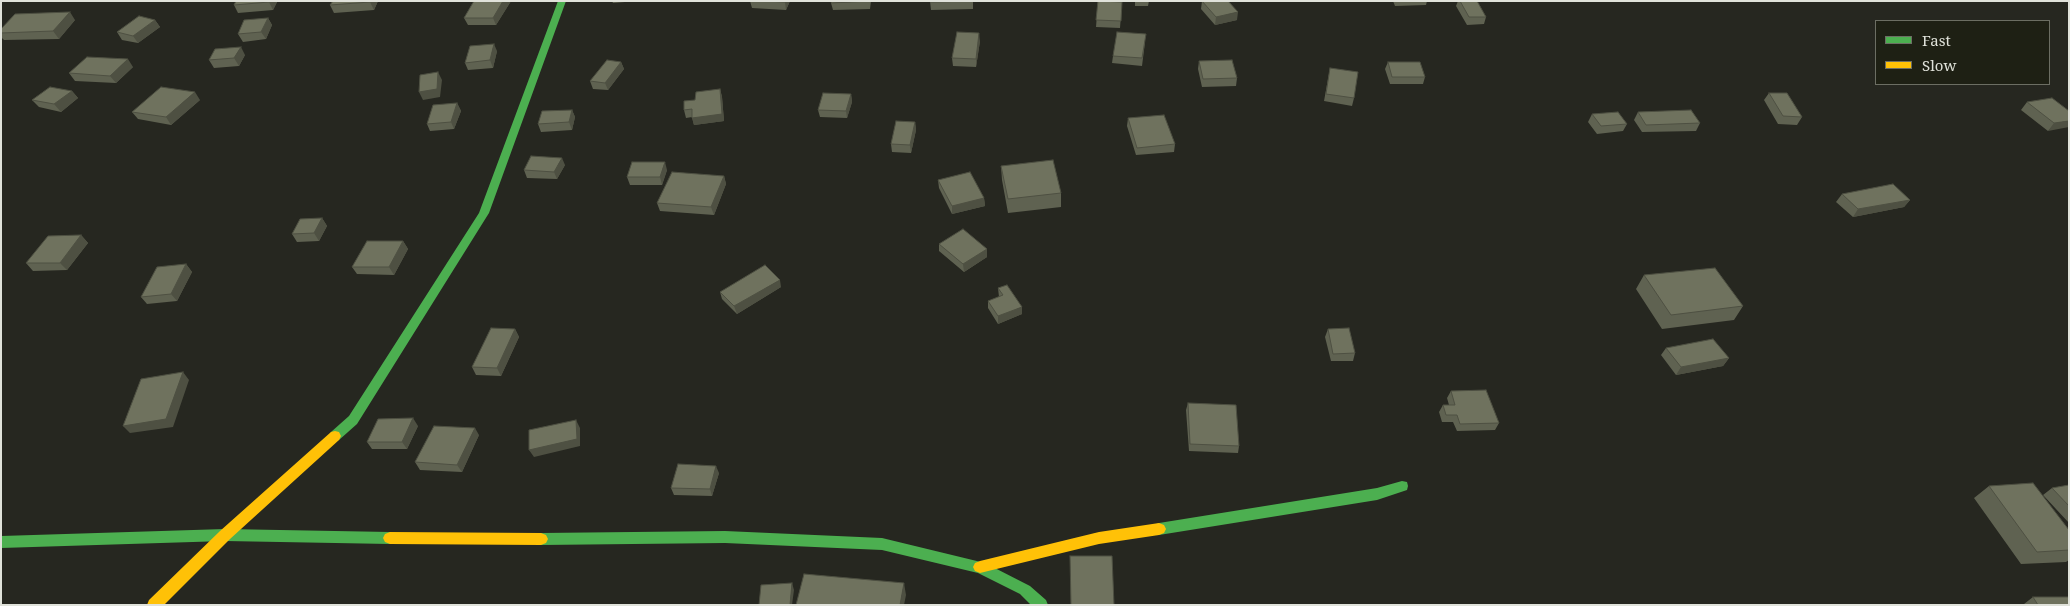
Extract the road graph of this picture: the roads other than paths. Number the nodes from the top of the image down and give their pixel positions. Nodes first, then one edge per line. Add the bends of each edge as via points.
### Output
1 (562, 1) edge
2 (1402, 486) dead end
3 (225, 536) junction
4 (1, 542) edge
5 (980, 567) junction
6 (154, 605) edge
7 (1041, 605) edge

1 - 3 street via 484,213 352,420
2 - 5 street via 1376,494 1099,538
3 - 4 street
3 - 5 street via 493,540 734,537 882,544
3 - 6 street
5 - 7 street via 1025,590

